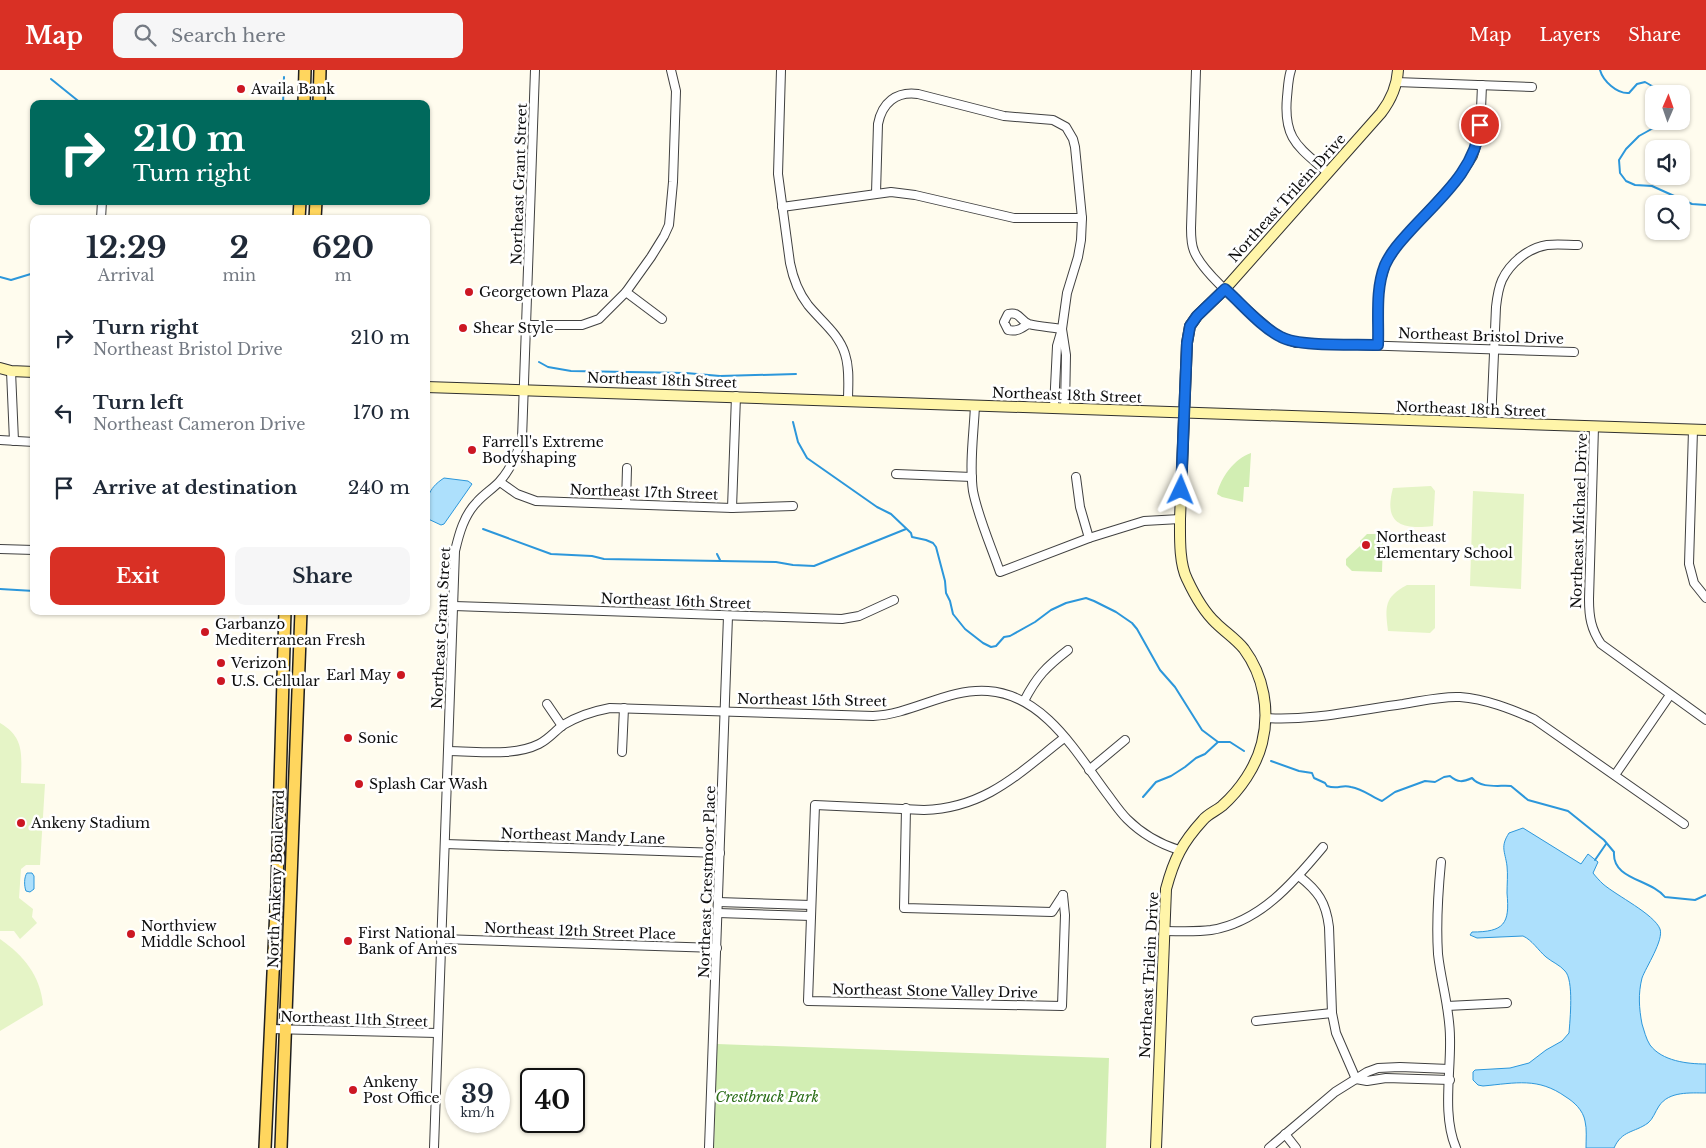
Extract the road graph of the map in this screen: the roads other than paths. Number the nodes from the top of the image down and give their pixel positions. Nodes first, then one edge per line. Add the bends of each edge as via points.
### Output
1 (305, 70) edge
2 (320, 70) edge
3 (535, 70) edge
4 (670, 70) edge
5 (781, 70) edge
6 (1196, 70) edge
7 (1291, 70) edge
8 (1398, 70) edge
9 (1396, 82) junction
10 (1482, 85) junction
11 (1532, 87) dead end
12 (304, 100) edge
13 (319, 100) edge
14 (1328, 173) junction
15 (876, 193) junction
16 (782, 207) junction
17 (1082, 218) junction
18 (1578, 245) dead end
19 (1225, 289) junction
20 (626, 292) junction
21 (662, 319) dead end
22 (1028, 324) dead end
23 (527, 325) junction
24 (1062, 329) junction
25 (1378, 345) junction
26 (1494, 349) junction
27 (1574, 352) dead end
28 (0, 368) edge
29 (11, 371) junction
30 (0, 372) edge
31 (30, 372) edge
32 (430, 387) edge
33 (524, 390) junction
34 (736, 396) junction
35 (848, 401) junction
36 (975, 405) junction
37 (1060, 408) junction
38 (1184, 413) junction
39 (1491, 423) junction
40 (1594, 426) junction
41 (1693, 430) junction
42 (1706, 430) edge
43 (0, 440) edge
44 (14, 440) junction
45 (30, 442) edge
46 (627, 468) dead end
47 (896, 474) dead end
48 (972, 477) junction
49 (1076, 477) dead end
50 (500, 482) junction
51 (626, 504) junction
52 (793, 506) dead end
53 (732, 508) junction
54 (1180, 519) junction
55 (1090, 538) junction
56 (0, 549) edge
57 (30, 550) edge
58 (1706, 598) edge
59 (894, 600) dead end
60 (454, 606) junction
61 (285, 615) edge
62 (301, 615) edge
63 (728, 616) junction
64 (1068, 650) dead end
65 (1670, 695) junction
66 (1024, 701) junction
67 (547, 704) dead end
68 (624, 708) junction
69 (725, 711) junction
70 (1265, 718) junction
71 (1706, 720) edge
72 (562, 726) junction
73 (1064, 738) junction
74 (1124, 740) dead end
75 (448, 751) junction
76 (622, 752) dead end
77 (1089, 770) junction
78 (1615, 775) junction
79 (906, 808) junction
80 (1684, 824) dead end
81 (445, 844) junction
82 (1323, 847) dead end
83 (1179, 850) junction
84 (720, 853) junction
85 (1441, 862) dead end
86 (1299, 876) junction
87 (718, 902) junction
88 (811, 905) junction
89 (1052, 912) junction
90 (718, 913) junction
91 (811, 916) junction
92 (1065, 916) junction
93 (1164, 931) junction
94 (442, 939) junction
95 (717, 948) junction
96 (1506, 1003) dead end
97 (1447, 1006) junction
98 (1332, 1013) junction
99 (1256, 1021) dead end
100 (270, 1029) junction
101 (285, 1029) junction
102 (438, 1033) junction
103 (1449, 1069) junction
104 (1356, 1079) junction
105 (1450, 1080) junction
106 (1285, 1134) junction
107 (266, 1148) edge
108 (280, 1148) edge
109 (434, 1148) edge
110 (710, 1148) edge
111 (1156, 1148) edge
112 (1269, 1148) edge
113 (1296, 1148) edge
114 (1456, 1148) edge

1 - 12 main road
2 - 13 main road
3 - 23 street, Northeast Grant Street
4 - 20 street via 676,99 670,225 652,257
5 - 16 street via 778,167
6 - 19 street, Northeast Bristol Drive via 1191,240 1200,263
7 - 14 street via 1286,112 1289,131 1299,146
8 - 9 main road, Northeast Trilein Drive
9 - 10 street
9 - 14 main road, Northeast Trilein Drive via 1387,106
10 - 11 street
10 - 25 street via 1480,134 1473,156 1460,176 1386,263 1379,286
14 - 19 main road, Northeast Trilein Drive
15 - 16 street
15 - 17 street via 909,194 1014,218
15 - 17 street via 880,114 889,101 911,93 1004,116 1045,119 1066,127 1074,140
16 - 35 street via 790,263 797,286 809,306 837,338 846,355
17 - 24 street via 1078,257 1067,293
18 - 26 street via 1547,245 1532,249 1516,260 1498,290
19 - 25 street, Northeast Bristol Drive via 1282,338 1296,343
19 - 38 main road, Northeast Trilein Drive via 1190,326
20 - 21 street
20 - 23 street via 604,316 588,324
22 - 24 street
23 - 33 street, Northeast Grant Street
24 - 37 street via 1057,355
25 - 26 street, Northeast Bristol Drive
26 - 27 street, Northeast Bristol Drive
26 - 39 street
28 - 29 main road
29 - 30 main road
29 - 31 main road
29 - 44 street
32 - 33 main road, Northeast 18th Street
33 - 34 main road, Northeast 18th Street
33 - 50 street, Northeast Grant Street via 522,439
34 - 35 main road, Northeast 18th Street
34 - 53 street
35 - 36 main road, Northeast 18th Street
36 - 37 main road, Northeast 18th Street
36 - 48 street
37 - 38 main road, Northeast 18th Street
38 - 39 main road, Northeast 18th Street
38 - 54 main road, Northeast Trilein Drive
39 - 40 main road, Northeast 18th Street
40 - 41 main road, Northeast 18th Street
40 - 65 street, Northeast Michael Drive via 1589,612 1594,634 1601,644
41 - 42 main road, Northeast 18th Street
41 - 58 street via 1688,564 1694,583
43 - 44 street
44 - 45 street
46 - 51 street
47 - 48 street
48 - 55 street via 976,502 1000,572
49 - 55 street via 1080,507
50 - 51 street, Northeast 17th Street via 517,494 536,501
50 - 60 street, Northeast Grant Street via 472,508 460,532 455,551
51 - 53 street, Northeast 17th Street
52 - 53 street, Northeast 17th Street
54 - 55 street via 1144,521
54 - 70 main road, Northeast Trilein Drive via 1186,578 1202,606 1255,665
56 - 57 street
59 - 63 street, Northeast 16th Street via 859,616 842,619
60 - 63 street, Northeast 16th Street
60 - 75 street, Northeast Grant Street
61 - 100 main road, North Ankeny Boulevard
62 - 101 main road, North Ankeny Boulevard
63 - 69 street, Northeast Crestmoor Place
64 - 66 street via 1043,670
65 - 71 street
65 - 78 street
66 - 69 street, Northeast 15th Street via 979,691 881,716
66 - 73 street, Northeast 15th Street
67 - 72 street
68 - 69 street, Northeast 15th Street
68 - 72 street, Northeast 15th Street via 592,712
68 - 76 street
69 - 84 street, Northeast Crestmoor Place
70 - 78 street via 1292,719 1460,697 1511,709 1534,719
70 - 83 main road, Northeast Trilein Drive via 1262,745 1253,768 1236,792 1205,818
72 - 75 street, Northeast 15th Street via 539,744 523,750
73 - 77 street, Northeast 15th Street
73 - 79 street via 981,798 938,809
74 - 77 street
75 - 81 street, Northeast Grant Street
77 - 83 street, Northeast 15th Street via 1142,833
78 - 80 street
79 - 88 street via 815,805
79 - 89 street via 904,908
81 - 84 street, Northeast Mandy Lane
81 - 94 street, Northeast Grant Street
82 - 86 street
83 - 93 main road, Northeast Trilein Drive via 1166,889
84 - 87 street, Northeast Crestmoor Place
85 - 97 street via 1436,922
86 - 93 street via 1264,907 1232,924 1211,930
86 - 98 street via 1323,901 1327,914
87 - 88 street
87 - 90 street, Northeast Crestmoor Place
88 - 91 street
89 - 92 street
89 - 92 street via 1063,895
90 - 91 street
90 - 95 street, Northeast Crestmoor Place
91 - 92 street, Northeast Stone Valley Drive via 808,1001 1062,1006
93 - 111 main road, Northeast Trilein Drive
94 - 95 street, Northeast 12th Street Place
94 - 102 street, Northeast Grant Street
95 - 110 street, Northeast Crestmoor Place
96 - 97 street
97 - 103 street
98 - 99 street
98 - 104 street via 1336,1032
100 - 101 street, Northeast 11th Street
100 - 107 main road, North Ankeny Boulevard
101 - 102 street, Northeast 11th Street
101 - 108 main road, North Ankeny Boulevard
102 - 109 street, Northeast Grant Street
103 - 104 street via 1378,1068
103 - 105 street
104 - 105 street
104 - 106 street via 1335,1092
105 - 114 street via 1449,1123
106 - 112 street
106 - 113 street

